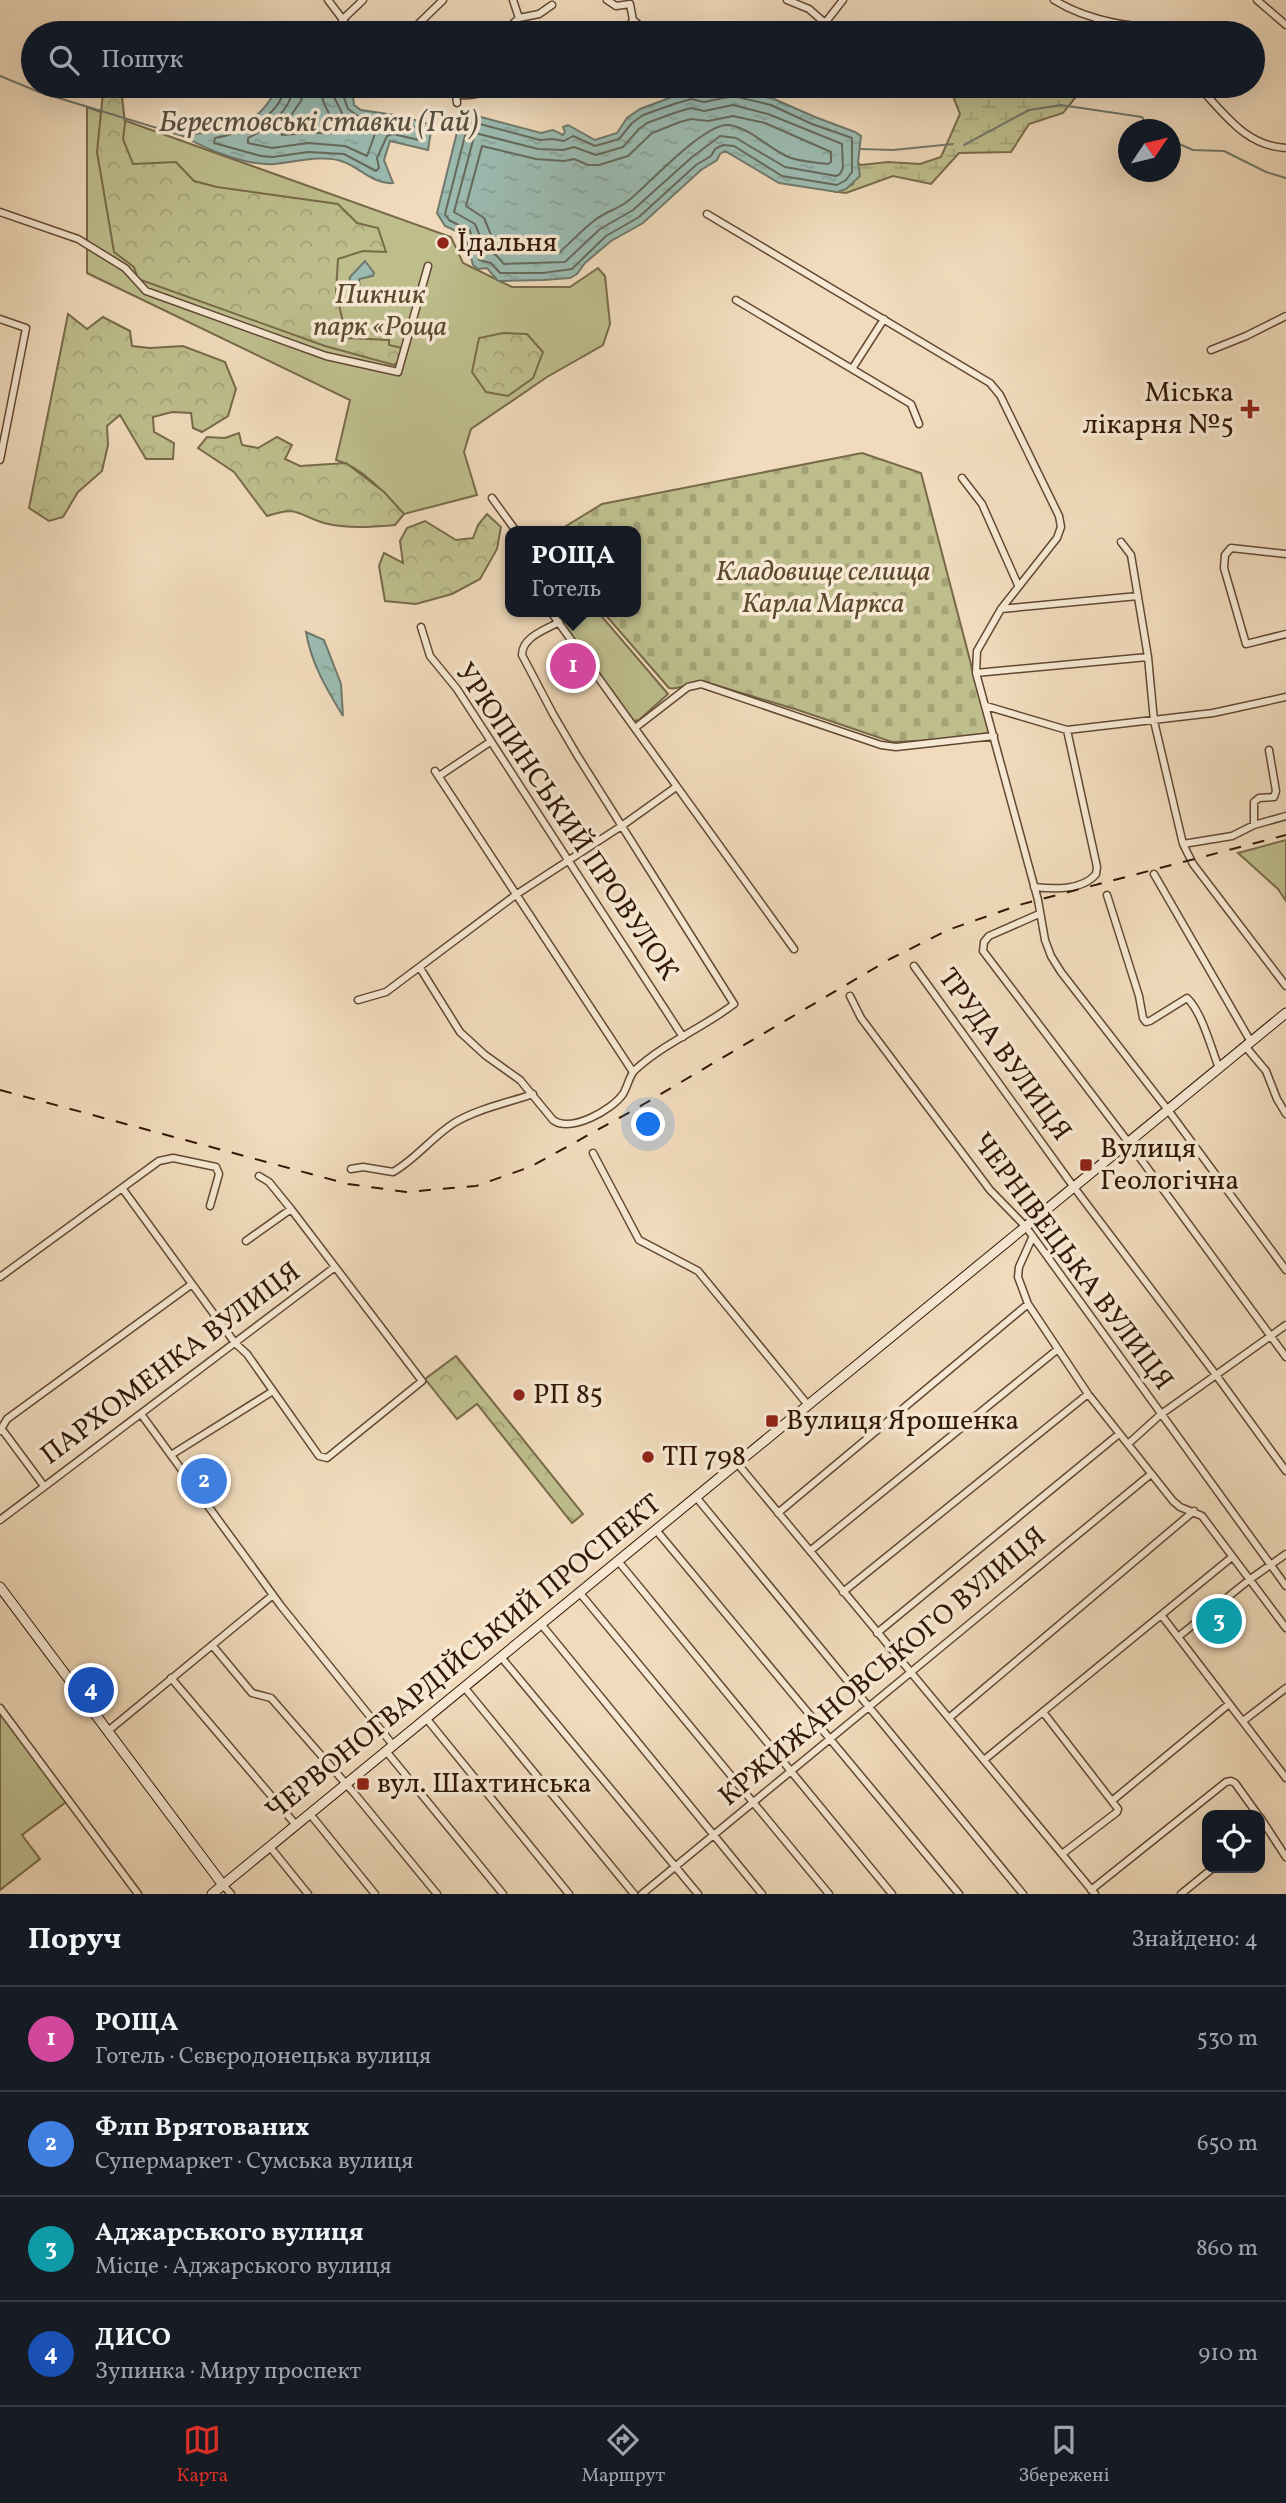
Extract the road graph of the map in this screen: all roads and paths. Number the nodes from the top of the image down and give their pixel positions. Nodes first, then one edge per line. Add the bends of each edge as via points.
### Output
1 (328, 0) edge
2 (363, 0) edge
3 (443, 0) edge
4 (513, 0) edge
5 (607, 0) edge
6 (638, 0) edge
7 (787, 0) edge
8 (844, 0) edge
9 (1054, 0) edge
10 (1257, 0) edge
11 (630, 4) junction
12 (552, 5) dead end
13 (519, 18) junction
14 (342, 20) joint
15 (633, 20) edge
16 (421, 21) edge
17 (516, 21) edge
18 (823, 21) edge
19 (827, 21) edge
20 (1106, 21) edge
21 (1286, 24) edge
22 (456, 98) edge
23 (1209, 98) edge
24 (457, 103) dead end
25 (1286, 148) edge
26 (0, 212) edge
27 (707, 214) dead end
28 (428, 266) dead end
29 (736, 300) dead end
30 (1286, 316) edge
31 (0, 319) edge
32 (884, 319) junction
33 (1211, 350) dead end
34 (852, 369) junction
35 (919, 424) dead end
36 (0, 457) edge
37 (962, 478) dead end
38 (492, 498) dead end
39 (512, 526) edge
40 (1121, 542) dead end
41 (1286, 554) edge
42 (1018, 585) junction
43 (1138, 596) junction
44 (1001, 608) junction
45 (555, 617) edge
46 (559, 622) junction
47 (421, 627) dead end
48 (1286, 634) edge
49 (1148, 657) junction
50 (976, 673) junction
51 (1286, 696) edge
52 (986, 706) junction
53 (1154, 721) junction
54 (635, 728) junction
55 (1067, 730) junction
56 (994, 736) junction
57 (490, 742) junction
58 (1269, 750) dead end
59 (677, 787) junction
60 (1286, 816) edge
61 (623, 825) junction
62 (1254, 825) junction
63 (1183, 845) junction
64 (569, 861) junction
65 (1154, 874) dead end
66 (1034, 887) junction
67 (517, 894) junction
68 (1107, 895) dead end
69 (1039, 914) junction
70 (794, 949) dead end
71 (914, 966) dead end
72 (420, 968) junction
73 (1286, 986) edge
74 (850, 996) dead end
75 (358, 1000) dead end
76 (1286, 1013) edge
77 (683, 1037) junction
78 (1248, 1044) junction
79 (1219, 1068) junction
80 (633, 1072) junction
81 (533, 1094) junction
82 (1168, 1110) junction
83 (1286, 1114) edge
84 (1129, 1143) junction
85 (593, 1153) dead end
86 (351, 1169) dead end
87 (260, 1176) dead end
88 (1073, 1186) junction
89 (122, 1188) junction
90 (210, 1206) dead end
91 (291, 1209) junction
92 (1026, 1227) junction
93 (1032, 1238) junction
94 (246, 1241) dead end
95 (335, 1267) junction
96 (1286, 1270) edge
97 (0, 1277) edge
98 (192, 1284) junction
99 (1028, 1304) junction
100 (1286, 1325) edge
101 (1271, 1336) junction
102 (235, 1343) junction
103 (1058, 1349) junction
104 (1286, 1357) edge
105 (1216, 1375) junction
106 (273, 1391) junction
107 (1088, 1394) junction
108 (808, 1405) junction
109 (141, 1414) junction
110 (1160, 1415) junction
111 (0, 1428) edge
112 (1119, 1434) junction
113 (1128, 1444) junction
114 (171, 1455) junction
115 (737, 1463) junction
116 (1286, 1471) edge
117 (1151, 1474) junction
118 (44, 1486) junction
119 (696, 1497) junction
120 (1194, 1511) junction
121 (778, 1513) junction
122 (0, 1520) edge
123 (656, 1530) junction
124 (810, 1551) junction
125 (1286, 1554) edge
126 (1232, 1558) junction
127 (618, 1561) junction
128 (1270, 1565) junction
129 (1249, 1580) junction
130 (0, 1587) edge
131 (1286, 1587) edge
132 (579, 1592) junction
133 (843, 1592) junction
134 (273, 1595) junction
135 (1162, 1616) junction
136 (541, 1624) junction
137 (1286, 1628) edge
138 (877, 1633) junction
139 (1178, 1637) junction
140 (212, 1645) junction
141 (501, 1657) junction
142 (910, 1672) junction
143 (171, 1678) junction
144 (464, 1687) junction
145 (1286, 1688) edge
146 (1229, 1704) junction
147 (869, 1707) junction
148 (0, 1708) edge
149 (1043, 1712) junction
150 (426, 1718) junction
151 (948, 1718) junction
152 (1243, 1721) junction
153 (108, 1731) junction
154 (830, 1738) junction
155 (390, 1748) junction
156 (984, 1760) junction
157 (791, 1771) junction
158 (1286, 1778) edge
159 (345, 1785) junction
160 (1113, 1800) junction
161 (753, 1802) junction
162 (1255, 1810) edge
163 (310, 1814) junction
164 (296, 1825) junction
165 (1265, 1830) edge
166 (714, 1835) junction
167 (270, 1847) junction
168 (1062, 1854) junction
169 (1286, 1857) edge
170 (675, 1867) junction
171 (1207, 1873) edge
172 (223, 1885) junction
173 (1093, 1892) edge
174 (138, 1894) edge
175 (212, 1894) edge
176 (231, 1894) edge
177 (308, 1894) edge
178 (375, 1894) edge
179 (438, 1894) edge
180 (503, 1894) edge
181 (569, 1894) edge
182 (634, 1894) edge
183 (642, 1894) edge
184 (698, 1894) edge
185 (762, 1894) edge
186 (829, 1894) edge
187 (891, 1894) edge
188 (959, 1894) edge
189 (1023, 1894) edge
190 (1181, 1894) edge

1 - 14 street
2 - 14 street
3 - 16 street
4 - 13 street
5 - 11 street via 615,6
6 - 11 street
7 - 18 street
8 - 19 street
9 - 20 street
10 - 21 street
11 - 15 street
12 - 13 street via 539,14
13 - 17 street
22 - 24 street
23 - 25 street via 1228,121 1254,140
26 - 28 street via 78,239 125,268 146,291 326,356 398,372
27 - 32 street
29 - 34 street
30 - 33 street
31 - 36 street via 26,328
32 - 34 street
32 - 42 street via 990,383 1000,394 1061,527
34 - 35 street via 911,404
37 - 42 street via 982,504
38 - 39 street
40 - 43 street via 1130,555
41 - 48 street via 1231,548 1224,568 1246,644
42 - 44 street
43 - 44 street
43 - 49 street
44 - 50 street via 977,651
45 - 46 street
46 - 54 street
46 - 61 street via 527,640 522,655 553,715
47 - 57 street, УРЮПИНСЬКИЙ ПРОВУЛОК via 430,656
49 - 50 street
49 - 53 street
50 - 52 street
51 - 53 street
52 - 55 street
52 - 56 street
53 - 55 street
53 - 63 street
54 - 56 street via 680,692 701,684 881,745
54 - 59 street
55 - 66 street via 1096,874 1071,887
56 - 66 street
57 - 64 street, УРЮПИНСЬКИЙ ПРОВУЛОК
57 - 67 street via 437,773
58 - 62 street via 1276,791 1274,796 1254,802
59 - 61 street
59 - 70 street
60 - 62 street
61 - 64 street
61 - 77 street via 734,1003
62 - 63 street via 1232,836
63 - 73 street
64 - 67 street
64 - 77 street, УРЮПИНСЬКИЙ ПРОВУЛОК
65 - 78 street
66 - 69 street
67 - 72 street
67 - 80 street
68 - 79 street via 1143,1018 1150,1021 1187,998
69 - 82 street via 1045,940 1061,972
69 - 84 street via 989,936 984,951
71 - 88 street, ТРУДА ВУЛИЦЯ
72 - 75 street via 386,992
72 - 81 street via 460,1032
74 - 92 street, ЧЕРНІВЕЦЬКА ВУЛИЦЯ via 861,1018 968,1162
76 - 78 main road, ЧЕРВОНОГВАРДІЙСЬКИЙ ПРОСПЕКТ
77 - 80 street
78 - 79 main road, ЧЕРВОНОГВАРДІЙСЬКИЙ ПРОСПЕКТ
78 - 83 street
79 - 82 main road, ЧЕРВОНОГВАРДІЙСЬКИЙ ПРОСПЕКТ
80 - 81 street via 615,1103 581,1122 553,1120
81 - 86 street via 453,1124 393,1172
82 - 84 main road, ЧЕРВОНОГВАРДІЙСЬКИЙ ПРОСПЕКТ
82 - 96 street
84 - 88 main road, ЧЕРВОНОГВАРДІЙСЬКИЙ ПРОСПЕКТ
84 - 101 street
85 - 108 street via 639,1240 698,1271
87 - 91 street
88 - 92 main road, ЧЕРВОНОГВАРДІЙСЬКИЙ ПРОСПЕКТ
88 - 105 street, ТРУДА ВУЛИЦЯ
89 - 90 street via 159,1161 173,1158 218,1170
89 - 97 street
89 - 98 street
91 - 94 street
91 - 95 street
92 - 93 street, ЧЕРНІВЕЦЬКА ВУЛИЦЯ
92 - 108 main road, ЧЕРВОНОГВАРДІЙСЬКИЙ ПРОСПЕКТ
93 - 99 street via 1018,1277
93 - 110 street, ЧЕРНІВЕЦЬКА ВУЛИЦЯ
95 - 102 street, ПАРХОМЕНКА ВУЛИЦЯ
95 - 106 street via 422,1382 327,1458 320,1457
98 - 102 street
98 - 111 street
99 - 103 street
99 - 121 street
100 - 101 street
101 - 104 street
101 - 105 street
102 - 106 street
102 - 109 street, ПАРХОМЕНКА ВУЛИЦЯ
103 - 107 street
103 - 124 street
105 - 110 street
105 - 116 street, ТРУДА ВУЛИЦЯ
106 - 114 street
107 - 112 street
107 - 133 street
108 - 115 main road, ЧЕРВОНОГВАРДІЙСЬКИЙ ПРОСПЕКТ
109 - 114 street
109 - 118 street, ПАРХОМЕНКА ВУЛИЦЯ
110 - 113 street
110 - 128 street, ЧЕРНІВЕЦЬКА ВУЛИЦЯ
111 - 118 street
112 - 113 street
112 - 138 street
113 - 117 street
114 - 134 street
115 - 119 main road, ЧЕРВОНОГВАРДІЙСЬКИЙ ПРОСПЕКТ
115 - 121 street
117 - 120 street via 1180,1507
117 - 142 street, КРЖИЖАНОВСЬКОГО ВУЛИЦЯ
118 - 122 street, ПАРХОМЕНКА ВУЛИЦЯ
119 - 123 main road, ЧЕРВОНОГВАРДІЙСЬКИЙ ПРОСПЕКТ
119 - 147 street
120 - 126 street
120 - 151 street
121 - 124 street
123 - 127 main road, ЧЕРВОНОГВАРДІЙСЬКИЙ ПРОСПЕКТ
123 - 154 street
124 - 133 street
125 - 128 street
126 - 129 street
126 - 135 street
127 - 132 main road, ЧЕРВОНОГВАРДІЙСЬКИЙ ПРОСПЕКТ
127 - 157 street
128 - 129 street
128 - 131 street, ЧЕРНІВЕЦЬКА ВУЛИЦЯ
129 - 137 street
129 - 139 street
130 - 153 main road
132 - 136 main road, ЧЕРВОНОГВАРДІЙСЬКИЙ ПРОСПЕКТ
132 - 161 street
133 - 138 street
134 - 140 street
134 - 155 street
135 - 139 street
135 - 149 street
136 - 141 main road, ЧЕРВОНОГВАРДІЙСЬКИЙ ПРОСПЕКТ
136 - 166 street
138 - 142 street
139 - 146 street
140 - 143 street
140 - 159 street via 252,1693 271,1699
141 - 144 main road, ЧЕРВОНОГВАРДІЙСЬКИЙ ПРОСПЕКТ
141 - 170 street
142 - 147 street, КРЖИЖАНОВСЬКОГО ВУЛИЦЯ
142 - 151 street
143 - 153 street
143 - 164 street
144 - 150 main road, ЧЕРВОНОГВАРДІЙСЬКИЙ ПРОСПЕКТ
144 - 182 street
145 - 152 street
146 - 152 street
146 - 160 street
147 - 154 street, КРЖИЖАНОВСЬКОГО ВУЛИЦЯ
147 - 189 street
148 - 174 street
149 - 156 street
149 - 160 street
150 - 155 main road, ЧЕРВОНОГВАРДІЙСЬКИЙ ПРОСПЕКТ
150 - 181 street
151 - 156 street
152 - 158 street
153 - 172 main road
154 - 157 street, КРЖИЖАНОВСЬКОГО ВУЛИЦЯ
154 - 188 street
155 - 159 main road, ЧЕРВОНОГВАРДІЙСЬКИЙ ПРОСПЕКТ
155 - 180 street
156 - 168 street
157 - 161 street, КРЖИЖАНОВСЬКОГО ВУЛИЦЯ
157 - 187 street
159 - 163 main road, ЧЕРВОНОГВАРДІЙСЬКИЙ ПРОСПЕКТ
159 - 179 street
160 - 168 street via 1117,1812
161 - 166 street, КРЖИЖАНОВСЬКОГО ВУЛИЦЯ
161 - 186 street
162 - 173 street via 1235,1783 1226,1782
163 - 164 main road, ЧЕРВОНОГВАРДІЙСЬКИЙ ПРОСПЕКТ
163 - 178 street
164 - 167 main road, ЧЕРВОНОГВАРДІЙСЬКИЙ ПРОСПЕКТ
165 - 169 street
166 - 170 street, КРЖИЖАНОВСЬКОГО ВУЛИЦЯ
166 - 185 street
167 - 172 main road, ЧЕРВОНОГВАРДІЙСЬКИЙ ПРОСПЕКТ
167 - 177 street
168 - 173 street
170 - 183 street, КРЖИЖАНОВСЬКОГО ВУЛИЦЯ
170 - 184 street
171 - 190 street
172 - 175 main road, ЧЕРВОНОГВАРДІЙСЬКИЙ ПРОСПЕКТ
172 - 176 street

